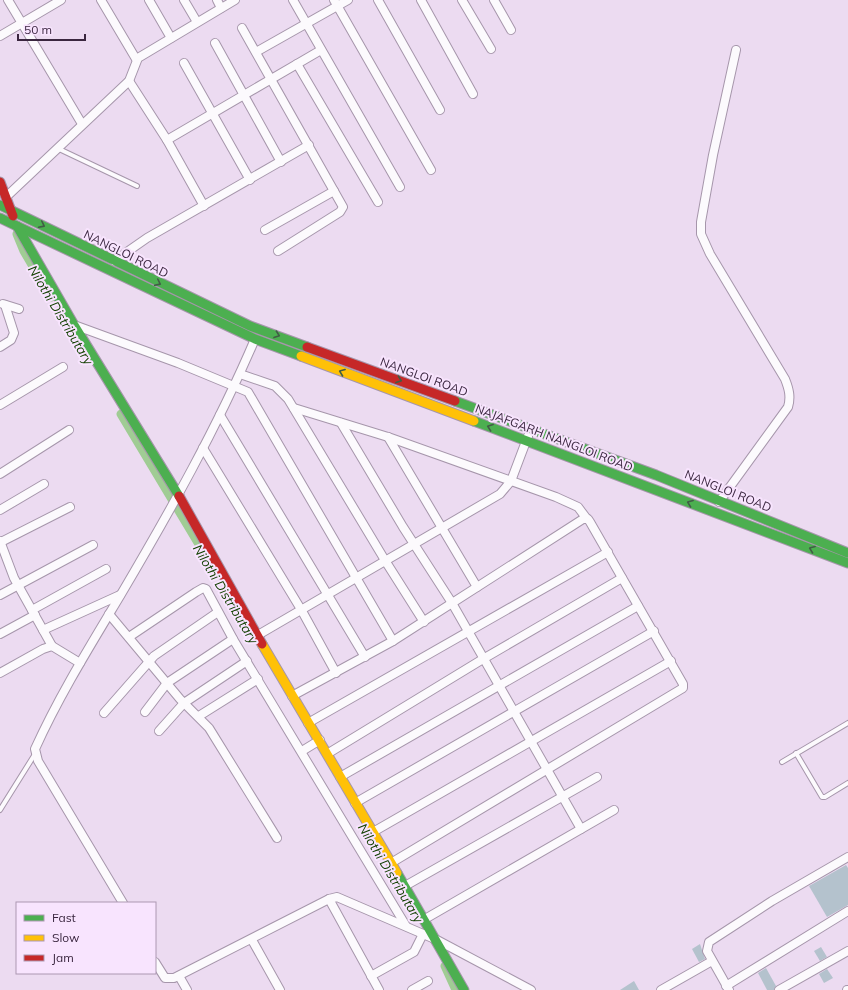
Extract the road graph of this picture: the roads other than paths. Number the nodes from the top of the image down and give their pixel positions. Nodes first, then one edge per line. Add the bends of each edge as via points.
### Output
1 (8, 0) edge
2 (61, 0) edge
3 (101, 0) edge
4 (149, 0) edge
5 (184, 0) edge
6 (217, 0) edge
7 (236, 0) edge
8 (293, 0) edge
9 (348, 0) edge
10 (378, 0) edge
11 (421, 0) edge
12 (462, 0) edge
13 (494, 0) edge
14 (336, 3) edge
15 (221, 8) junction
16 (197, 22) junction
17 (21, 23) junction
18 (306, 24) junction
19 (242, 28) dead end
20 (511, 30) dead end
21 (0, 36) edge
22 (171, 38) junction
23 (215, 43) dead end
24 (491, 49) dead end
25 (321, 50) junction
26 (736, 50) dead end
27 (256, 52) junction
28 (136, 59) junction
29 (184, 63) dead end
30 (298, 64) junction
31 (271, 79) junction
32 (129, 80) junction
33 (474, 94) dead end
34 (244, 95) junction
35 (440, 110) dead end
36 (212, 113) junction
37 (82, 124) junction
38 (167, 140) junction
39 (309, 145) junction
40 (57, 148) junction
41 (281, 162) junction
42 (431, 170) dead end
43 (250, 180) junction
44 (0, 182) edge
45 (137, 186) dead end
46 (400, 187) dead end
47 (334, 191) junction
48 (6, 197) junction
49 (378, 202) dead end
50 (204, 206) junction
51 (6, 208) edge
52 (0, 218) edge
53 (15, 225) junction
54 (265, 230) dead end
55 (278, 251) dead end
56 (114, 261) junction
57 (3, 304) edge
58 (19, 309) dead end
59 (238, 320) junction
60 (74, 325) junction
61 (233, 329) junction
62 (255, 339) junction
63 (0, 347) edge
64 (62, 368) dead end
65 (240, 374) junction
66 (234, 386) junction
67 (0, 405) edge
68 (294, 408) junction
69 (220, 415) junction
70 (341, 423) junction
71 (531, 429) junction
72 (69, 430) dead end
73 (388, 437) junction
74 (526, 440) junction
75 (203, 448) junction
76 (0, 474) edge
77 (511, 481) junction
78 (44, 484) dead end
79 (178, 495) junction
80 (719, 502) junction
81 (70, 507) dead end
82 (0, 510) edge
83 (587, 519) junction
84 (442, 529) junction
85 (0, 541) edge
86 (93, 545) dead end
87 (414, 545) junction
88 (608, 552) junction
89 (2, 553) edge
90 (848, 553) edge
91 (386, 562) junction
92 (848, 563) edge
93 (106, 569) dead end
94 (622, 578) junction
95 (356, 579) junction
96 (18, 585) junction
97 (477, 586) junction
98 (0, 595) edge
99 (120, 595) junction
100 (329, 595) junction
101 (452, 603) junction
102 (638, 606) junction
103 (302, 611) junction
104 (34, 612) junction
105 (218, 612) junction
106 (109, 614) junction
107 (424, 622) junction
108 (43, 630) junction
109 (468, 631) junction
110 (654, 631) junction
111 (0, 634) edge
112 (258, 636) junction
113 (129, 637) junction
114 (234, 639) junction
115 (393, 641) junction
116 (52, 646) junction
117 (365, 657) junction
118 (483, 659) junction
119 (149, 661) junction
120 (247, 661) junction
121 (671, 661) junction
122 (80, 663) junction
123 (0, 673) edge
124 (336, 673) junction
125 (258, 679) junction
126 (167, 683) junction
127 (498, 686) junction
128 (292, 696) junction
129 (184, 703) junction
130 (513, 711) junction
131 (145, 712) dead end
132 (104, 713) dead end
133 (199, 716) junction
134 (308, 723) junction
135 (848, 723) edge
136 (159, 731) dead end
137 (530, 741) junction
138 (318, 742) junction
139 (304, 750) junction
140 (796, 752) junction
141 (35, 754) junction
142 (327, 754) junction
143 (782, 762) dead end
144 (547, 769) junction
145 (340, 777) junction
146 (597, 777) dead end
147 (848, 783) edge
148 (562, 796) junction
149 (356, 803) junction
150 (0, 810) edge
151 (614, 810) dead end
152 (581, 829) junction
153 (373, 832) junction
154 (277, 838) dead end
155 (848, 857) edge
156 (391, 863) junction
157 (405, 886) junction
158 (329, 898) junction
159 (122, 902) edge
160 (848, 911) edge
161 (424, 919) junction
162 (406, 926) junction
163 (423, 934) junction
164 (252, 940) junction
165 (436, 940) junction
166 (848, 951) edge
167 (712, 961) junction
168 (156, 964) edge
169 (179, 976) junction
170 (371, 976) junction
171 (428, 981) dead end
172 (728, 988) edge
173 (187, 990) edge
174 (280, 990) edge
175 (379, 990) edge
176 (412, 990) edge
177 (464, 990) edge
178 (531, 990) edge
179 (661, 990) edge
180 (778, 990) edge

1 - 17 street
2 - 17 street
3 - 28 street
4 - 22 street
5 - 16 street
6 - 15 street
7 - 15 street
8 - 18 street
9 - 14 street
10 - 35 street
11 - 33 street
12 - 24 street
13 - 20 street
14 - 18 street
14 - 42 street
15 - 16 street
16 - 22 street
17 - 21 street
17 - 37 street
18 - 25 street
18 - 27 street
19 - 27 street
22 - 28 street
23 - 34 street
25 - 30 street
25 - 46 street
26 - 80 street via 713,155 701,234 710,254 785,379 790,402
27 - 31 street
28 - 32 street
29 - 36 street
30 - 31 street
30 - 49 street
31 - 34 street
31 - 39 street
32 - 37 street
32 - 38 street
34 - 36 street
34 - 41 street
36 - 38 street
36 - 43 street
37 - 40 street
38 - 50 street
39 - 41 street
39 - 47 street
40 - 45 lane
40 - 48 street
41 - 43 street
43 - 50 street
44 - 48 main road
47 - 54 street
47 - 55 street via 343,206 342,210
48 - 51 main road
50 - 56 street via 147,238
51 - 53 main road
51 -> 56 main road, NANGLOI ROAD
52 - 53 main road
53 - 60 main road
53 - 61 main road, NAJAFGARH NANGLOI ROAD
56 -> 59 main road, NANGLOI ROAD
57 - 58 street
57 - 63 street via 14,333 10,340
59 - 61 main road
59 -> 71 main road, NANGLOI ROAD
60 - 66 street
60 - 79 main road
61 - 62 main road, NAJAFGARH NANGLOI ROAD
62 - 65 street
74 -> 62 main road, NAJAFGARH NANGLOI ROAD
64 - 67 street
65 - 66 street
65 - 68 street via 280,390
66 - 69 street
66 - 95 street via 246,390 249,394
68 - 70 street
68 - 91 street
69 - 75 street
69 - 100 street
70 - 73 street
70 - 87 street
71 - 74 street
71 - 80 main road, NANGLOI ROAD
72 - 76 street
73 - 77 street
73 - 84 street
74 - 77 street
92 -> 74 main road, NAJAFGARH NANGLOI ROAD
75 - 79 street
75 - 103 street
77 - 83 street via 573,504
77 - 84 street via 500,494
78 - 82 street
79 - 99 street
79 - 112 main road
80 - 90 main road, NANGLOI ROAD
81 - 85 street
83 - 88 street
83 - 97 street
84 - 87 street
84 - 97 street
85 - 89 street
86 - 96 street
87 - 91 street
87 - 101 street
88 - 94 street
88 - 109 street
89 - 96 street
91 - 95 street
91 - 107 street
93 - 104 street
94 - 102 street
94 - 118 street
95 - 100 street
95 - 115 street
96 - 98 street
96 - 104 street
97 - 101 street
99 - 106 street
99 - 108 street
100 - 103 street
100 - 117 street
101 - 107 street
101 - 109 street
102 - 110 street
102 - 127 street
103 - 112 street
103 - 124 street
104 - 108 street
104 - 111 street
105 - 113 street via 206,589 201,589
105 - 114 street
105 - 119 street
106 - 113 street
106 - 122 street
107 - 115 street
108 - 116 street
109 - 118 street
109 - 134 street
110 - 121 street
110 - 130 street
112 - 128 main road
113 - 119 street
114 - 120 street
114 - 126 street
115 - 117 street
116 - 122 street
116 - 123 street via 43,648
117 - 124 street
118 - 127 street
118 - 142 street
119 - 126 street
119 - 132 street
120 - 125 street
120 - 129 street
121 - 137 street
121 - 144 street via 684,684 681,689
122 - 141 street via 36,747
124 - 128 street
125 - 133 street
125 - 139 street
126 - 129 street
126 - 131 street
127 - 130 street
127 - 145 street
128 - 134 main road
129 - 133 street
129 - 136 street
130 - 137 street
130 - 149 street
133 - 154 street via 212,732
134 - 138 main road
135 - 140 lane
137 - 144 street
137 - 153 street
138 - 139 street
138 - 142 main road
139 - 162 street
140 - 143 lane
140 - 147 lane via 821,796 825,797
141 - 150 lane
141 - 159 street
142 - 145 main road
144 - 148 street
144 - 156 street
145 - 149 main road
146 - 148 street
148 - 152 street
148 - 157 street
149 - 153 main road
151 - 152 street
152 - 161 street
153 - 156 main road
155 - 167 street via 711,940 706,948
156 - 157 main road
157 - 161 main road
158 - 162 street via 341,898
158 - 164 street
158 - 170 street
160 - 172 street
161 - 165 main road
162 - 163 street
163 - 165 street
163 - 170 street via 414,952
164 - 169 street
164 - 174 street
165 - 177 main road
165 - 178 street
166 - 180 street
167 - 172 street
167 - 179 street
168 - 169 street via 165,978
169 - 173 street
170 - 175 street
171 - 176 street

